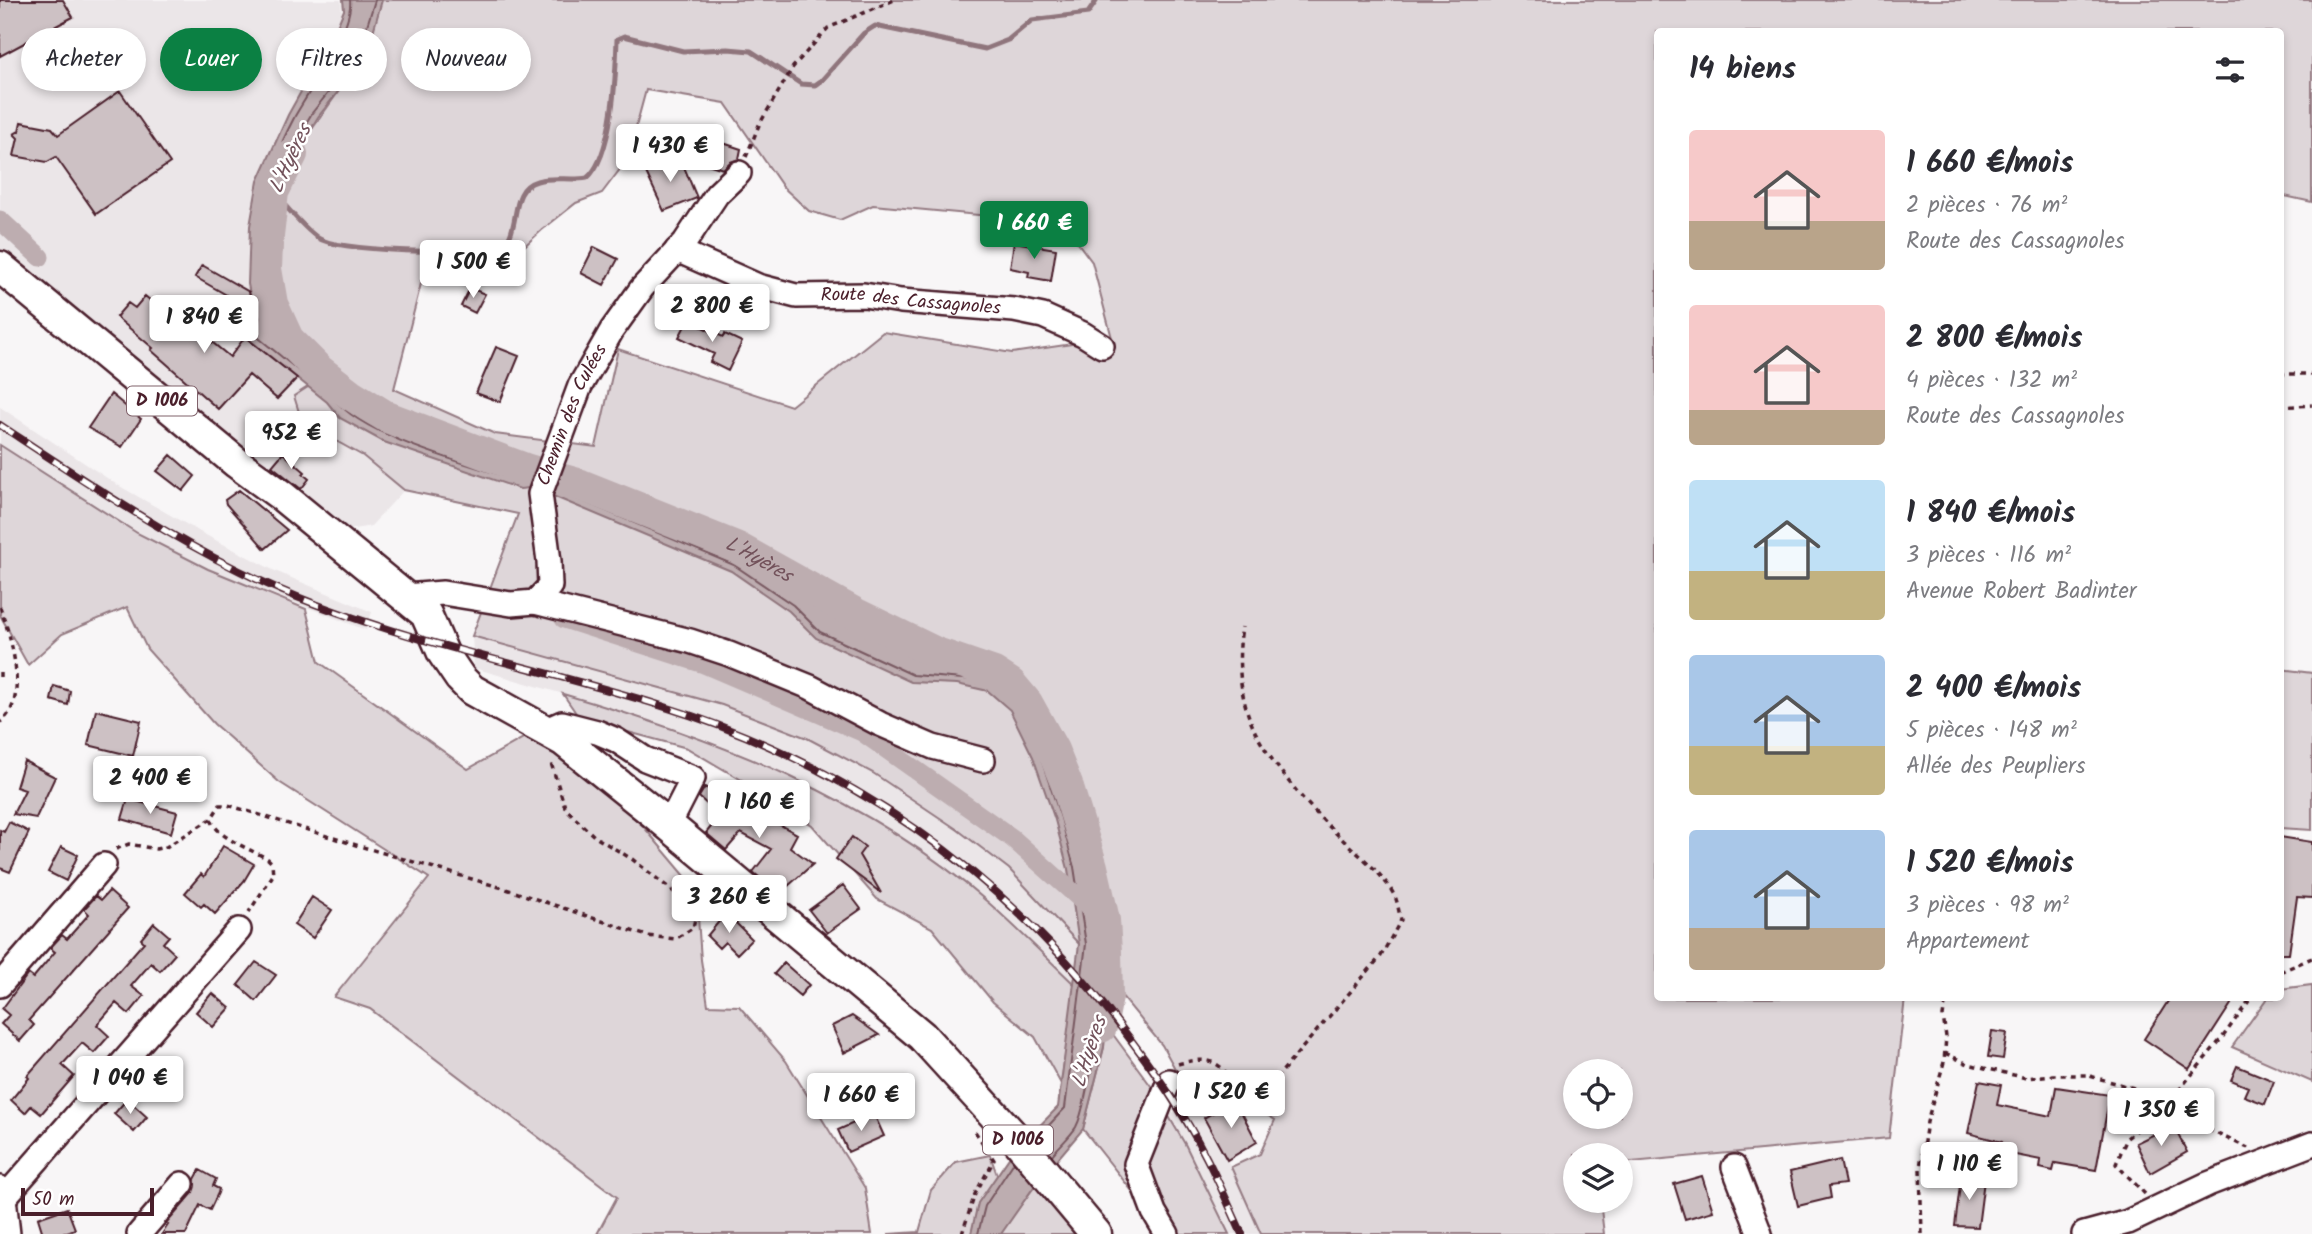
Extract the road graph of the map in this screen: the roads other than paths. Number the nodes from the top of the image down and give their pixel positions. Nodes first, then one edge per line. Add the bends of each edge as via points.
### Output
1 (739, 173) road end
2 (677, 250) junction
3 (0, 267) edge
4 (1102, 346) dead end
5 (394, 588) junction
6 (535, 602) junction
7 (554, 736) junction
8 (983, 760) dead end
9 (669, 825) junction
10 (104, 865) road end
11 (239, 930) road end
12 (0, 985) edge
13 (1169, 1081) road end
14 (2312, 1144) edge
15 (1734, 1167) dead end
16 (182, 1184) dead end
17 (2, 1193) edge
18 (8, 1234) edge
19 (139, 1234) edge
20 (1096, 1234) edge
21 (1167, 1234) edge
22 (1760, 1234) edge
23 (2084, 1234) edge

1 - 2 street, Chemin des Culées via 717,194
2 - 4 street, Route des Cassagnoles via 758,286 796,296 864,295 1014,310 1043,316
2 - 6 street, Chemin des Culées via 642,288 580,386 540,494 550,586
3 - 5 main road, D 1006
5 - 6 street via 511,604
5 - 7 main road, D 1006 via 426,614 443,653 472,690
6 - 8 street via 729,654 810,687 933,747
7 - 9 main road, D 1006
7 - 9 street via 562,723 597,732 645,759 693,778
9 - 20 main road, D 1006 via 922,1036
10 - 12 street
11 - 17 street
13 - 21 street via 1136,1164
14 - 23 street via 2208,1184 2128,1222
15 - 22 street
16 - 19 street
17 - 18 street

